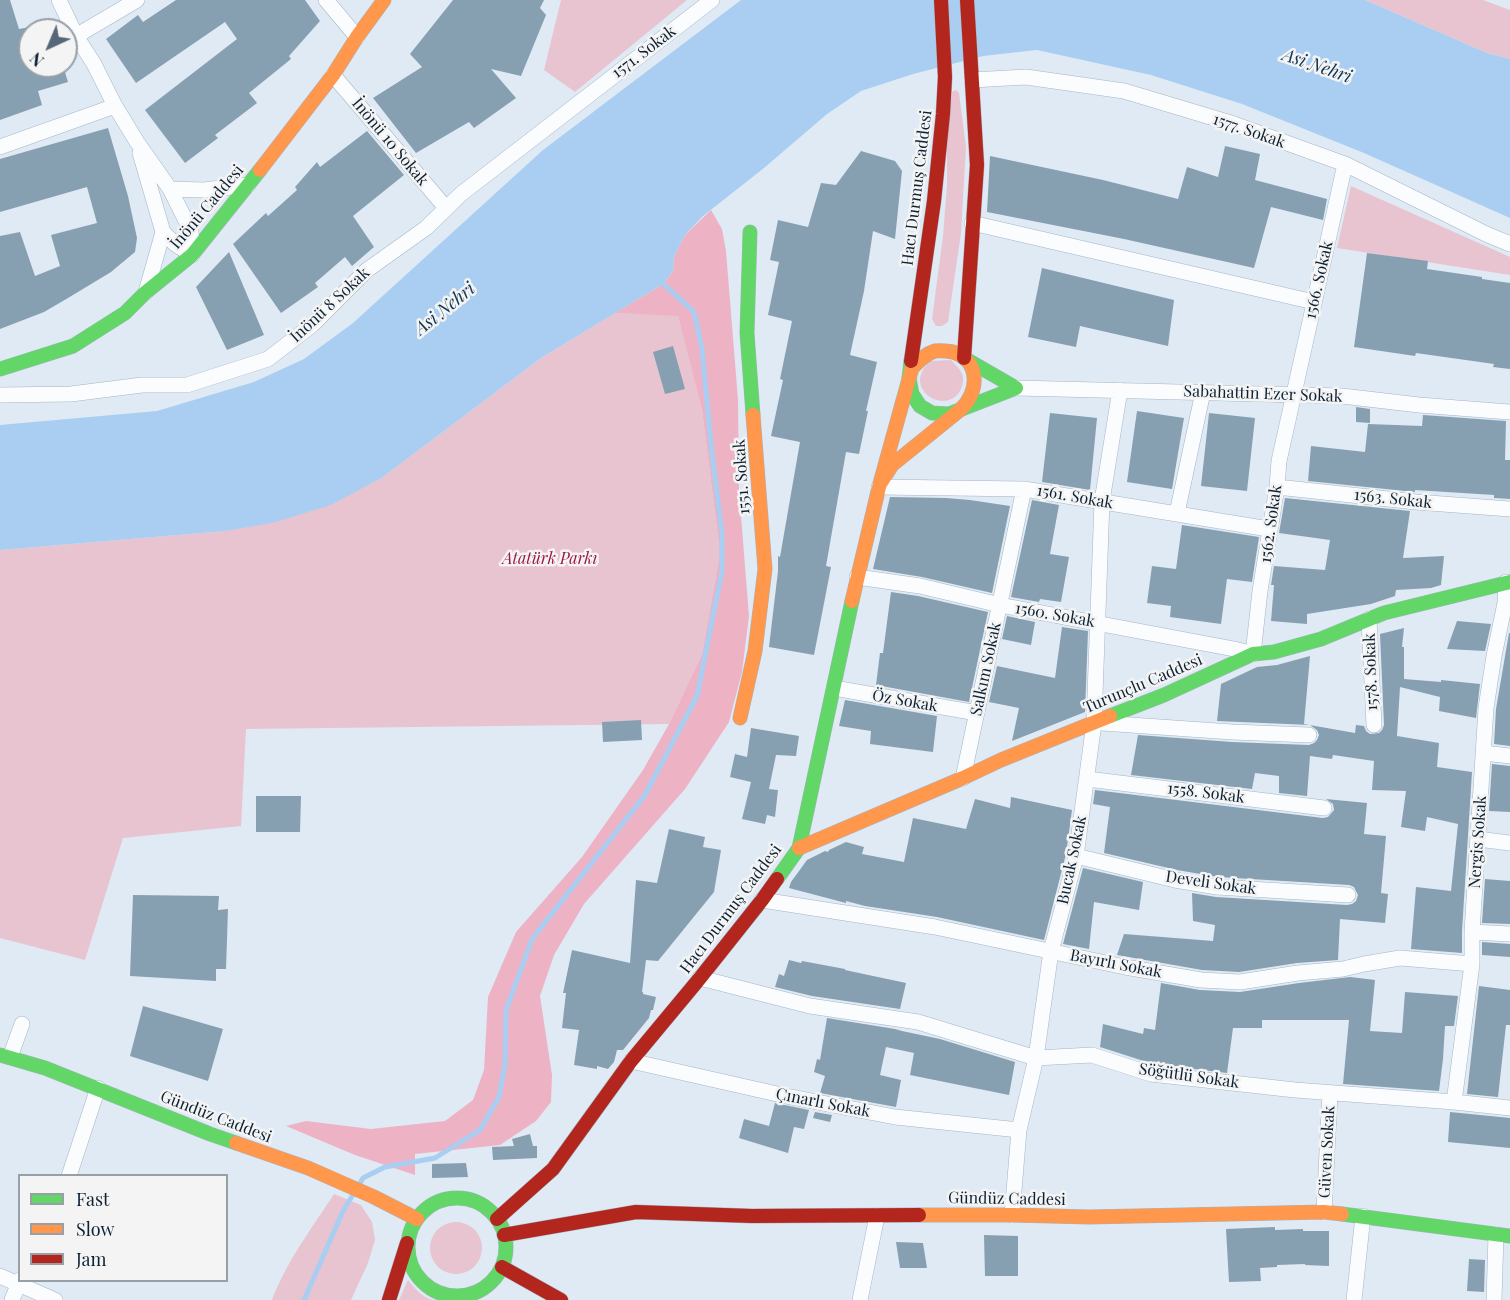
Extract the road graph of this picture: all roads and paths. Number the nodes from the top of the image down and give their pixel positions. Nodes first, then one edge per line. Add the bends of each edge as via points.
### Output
1 (59, 0) edge
2 (137, 0) edge
3 (326, 0) edge
4 (384, 0) edge
5 (712, 0) edge
6 (941, 0) edge
7 (967, 0) edge
8 (68, 18) edge
9 (78, 35) edge
10 (357, 37) junction
11 (78, 39) edge
12 (333, 75) junction
13 (972, 80) junction
14 (576, 104) joint
15 (115, 106) junction
16 (137, 142) junction
17 (0, 147) edge
18 (1345, 164) junction
19 (248, 185) junction
20 (170, 189) junction
21 (446, 208) junction
22 (972, 224) junction
23 (163, 232) junction
24 (750, 232) dead end
25 (1510, 244) edge
26 (192, 255) junction
27 (145, 293) junction
28 (1314, 302) junction
29 (964, 358) junction
30 (0, 369) edge
31 (909, 378) junction
32 (1016, 388) junction
33 (1120, 390) junction
34 (1203, 392) junction
35 (0, 395) edge
36 (1293, 395) junction
37 (957, 411) junction
38 (1510, 412) edge
39 (879, 485) junction
40 (1277, 487) junction
41 (1024, 489) junction
42 (1102, 501) junction
43 (1510, 509) edge
44 (1177, 513) junction
45 (1269, 529) junction
46 (857, 577) junction
47 (1508, 582) edge
48 (1000, 605) junction
49 (1369, 619) junction
50 (1098, 622) junction
51 (1254, 654) junction
52 (834, 688) junction
53 (977, 713) junction
54 (740, 718) dead end
55 (1094, 723) junction
56 (1374, 725) dead end
57 (1309, 735) dead end
58 (1484, 753) junction
59 (1510, 756) edge
60 (963, 778) junction
61 (1087, 779) junction
62 (1324, 808) dead end
63 (1478, 839) junction
64 (1510, 843) edge
65 (799, 848) junction
66 (1076, 856) junction
67 (1348, 895) dead end
68 (762, 900) junction
69 (1472, 932) junction
70 (1510, 934) edge
71 (1051, 951) junction
72 (1472, 964) junction
73 (700, 978) junction
74 (22, 1024) dead end
75 (5, 1056) edge
76 (1036, 1058) junction
77 (631, 1060) junction
78 (98, 1088) junction
79 (1330, 1093) junction
80 (1454, 1102) junction
81 (1510, 1108) edge
82 (1019, 1130) junction
83 (70, 1174) edge
84 (1324, 1212) junction
85 (1012, 1215) junction
86 (878, 1216) junction
87 (1363, 1216) junction
88 (417, 1219) junction
89 (497, 1219) junction
90 (504, 1234) junction
91 (1503, 1236) edge
92 (408, 1239) junction
93 (502, 1267) junction
94 (0, 1276) edge
95 (18, 1282) edge
96 (19, 1282) edge
97 (481, 1290) junction
98 (12, 1300) edge
99 (55, 1300) edge
100 (389, 1300) edge
101 (469, 1300) edge
102 (561, 1300) edge
103 (860, 1300) edge
104 (1354, 1300) edge
105 (1494, 1300) edge

1 - 8 street
2 - 9 street
3 - 10 street
4 - 10 main road, İnönü Caddesi
5 - 14 street, 1571. Sokak
6 - 31 main road, Hacı Durmuş Caddesi via 943,114
7 - 13 main road, Hacı Durmuş Caddesi
10 - 12 main road, İnönü Caddesi
11 - 15 street
12 - 19 main road, İnönü Caddesi
12 - 21 street, İnönü 10 Sokak
13 - 18 street, 1577. Sokak via 1026,77 1124,91 1234,124
13 - 22 main road, Hacı Durmuş Caddesi via 977,165
14 - 21 street, İnönü 8 Sokak
15 - 16 street
15 - 17 street
16 - 20 street
16 - 23 street
18 - 25 street, 1577. Sokak
18 - 28 street, 1566. Sokak
19 - 20 street
19 - 26 main road, İnönü Caddesi
20 - 26 street via 191,231
21 - 35 street, İnönü 8 Sokak via 426,228 367,270 312,325 268,359 187,385
22 - 28 street
22 - 29 main road, Hacı Durmuş Caddesi
23 - 26 street
23 - 27 street
24 - 54 main road, 1551. Sokak via 747,333 765,569 755,651
26 - 27 main road, İnönü Caddesi
27 - 30 main road, İnönü Caddesi via 125,313 73,346
28 - 36 street, 1566. Sokak
29 - 31 main road, Hacı Durmuş Caddesi via 948,350 927,353 918,359
29 - 32 main road, Sabahattin Ezer Sokak
29 - 37 main road, Hacı Durmuş Caddesi via 971,367 974,386 968,402
31 - 37 main road, Hacı Durmuş Caddesi via 920,407 940,415
31 - 39 main road, Hacı Durmuş Caddesi
32 - 33 street, Sabahattin Ezer Sokak
32 - 37 main road, Sabahattin Ezer Sokak
33 - 34 street, Sabahattin Ezer Sokak
33 - 42 street, Bucak Sokak
34 - 36 street, Sabahattin Ezer Sokak
34 - 44 street
36 - 38 street, Sabahattin Ezer Sokak
36 - 40 street, 1562. Sokak
37 - 39 main road, Hacı Durmuş Caddesi via 891,466
39 - 41 street, 1561. Sokak
39 - 46 main road, Hacı Durmuş Caddesi
40 - 43 street, 1563. Sokak
40 - 45 street, 1562. Sokak
41 - 42 street, 1561. Sokak
41 - 48 street, Salkım Sokak
42 - 44 street, 1561. Sokak
42 - 50 street, Bucak Sokak
44 - 45 street, 1561. Sokak
45 - 51 street, 1562. Sokak
46 - 48 street, 1560. Sokak via 920,586
46 - 52 main road, Hacı Durmuş Caddesi
47 - 49 main road, Turunçlu Caddesi
47 - 58 street, Nergis Sokak via 1486,708
48 - 50 street, 1560. Sokak
48 - 53 street, Salkım Sokak
49 - 51 main road, Turunçlu Caddesi via 1322,639
49 - 56 street, 1578. Sokak
50 - 51 street, 1560. Sokak
50 - 55 street, Bucak Sokak
51 - 55 main road, Turunçlu Caddesi
52 - 53 street, Öz Sokak
52 - 65 main road, Hacı Durmuş Caddesi
53 - 60 street, Salkım Sokak
55 - 57 street
55 - 60 main road, Turunçlu Caddesi
55 - 61 street, Bucak Sokak
58 - 59 street
58 - 63 street, Nergis Sokak
60 - 65 main road, Turunçlu Caddesi
61 - 62 street, 1558. Sokak
61 - 66 street, Bucak Sokak
63 - 64 street
63 - 69 street, Nergis Sokak
65 - 68 main road, Hacı Durmuş Caddesi
66 - 67 street, Develi Sokak via 1217,887
66 - 71 street, Bucak Sokak
68 - 71 street, Bayırlı Sokak via 935,927
68 - 73 main road, Hacı Durmuş Caddesi
69 - 70 street
69 - 72 street, Nergis Sokak
71 - 72 street, Bayırlı Sokak via 1201,980 1240,982 1400,958
71 - 76 street, Bucak Sokak
72 - 80 street, Nergis Sokak
73 - 76 street, Söğütlü Sokak via 810,1006 918,1022
73 - 77 main road, Hacı Durmuş Caddesi
74 - 75 street
75 - 78 main road, Gündüz Caddesi
76 - 79 street, Söğütlü Sokak via 1092,1055 1150,1074
76 - 82 street, Bucak Sokak
77 - 82 street, Çınarlı Sokak via 895,1117
77 - 89 main road, Hacı Durmuş Caddesi via 553,1169
78 - 83 street
78 - 88 main road, Gündüz Caddesi via 210,1134 308,1168
79 - 80 street, Söğütlü Sokak
79 - 84 street, Güven Sokak
80 - 81 street, Söğütlü Sokak
82 - 85 street, Bucak Sokak
84 - 85 main road, Gündüz Caddesi
84 - 87 main road, Gündüz Caddesi
85 - 86 main road, Gündüz Caddesi
86 - 90 main road, Gündüz Caddesi via 636,1212
86 - 103 street
87 - 91 main road, Gündüz Caddesi
87 - 104 street
88 - 89 main road via 429,1206 446,1199 470,1200
88 - 92 main road
89 - 90 main road
90 - 93 main road
91 - 105 street
92 - 97 main road via 408,1254 422,1282 450,1296
92 - 100 main road
93 - 97 main road
93 - 102 main road
94 - 95 street
96 - 98 street
96 - 99 street
97 - 101 main road

